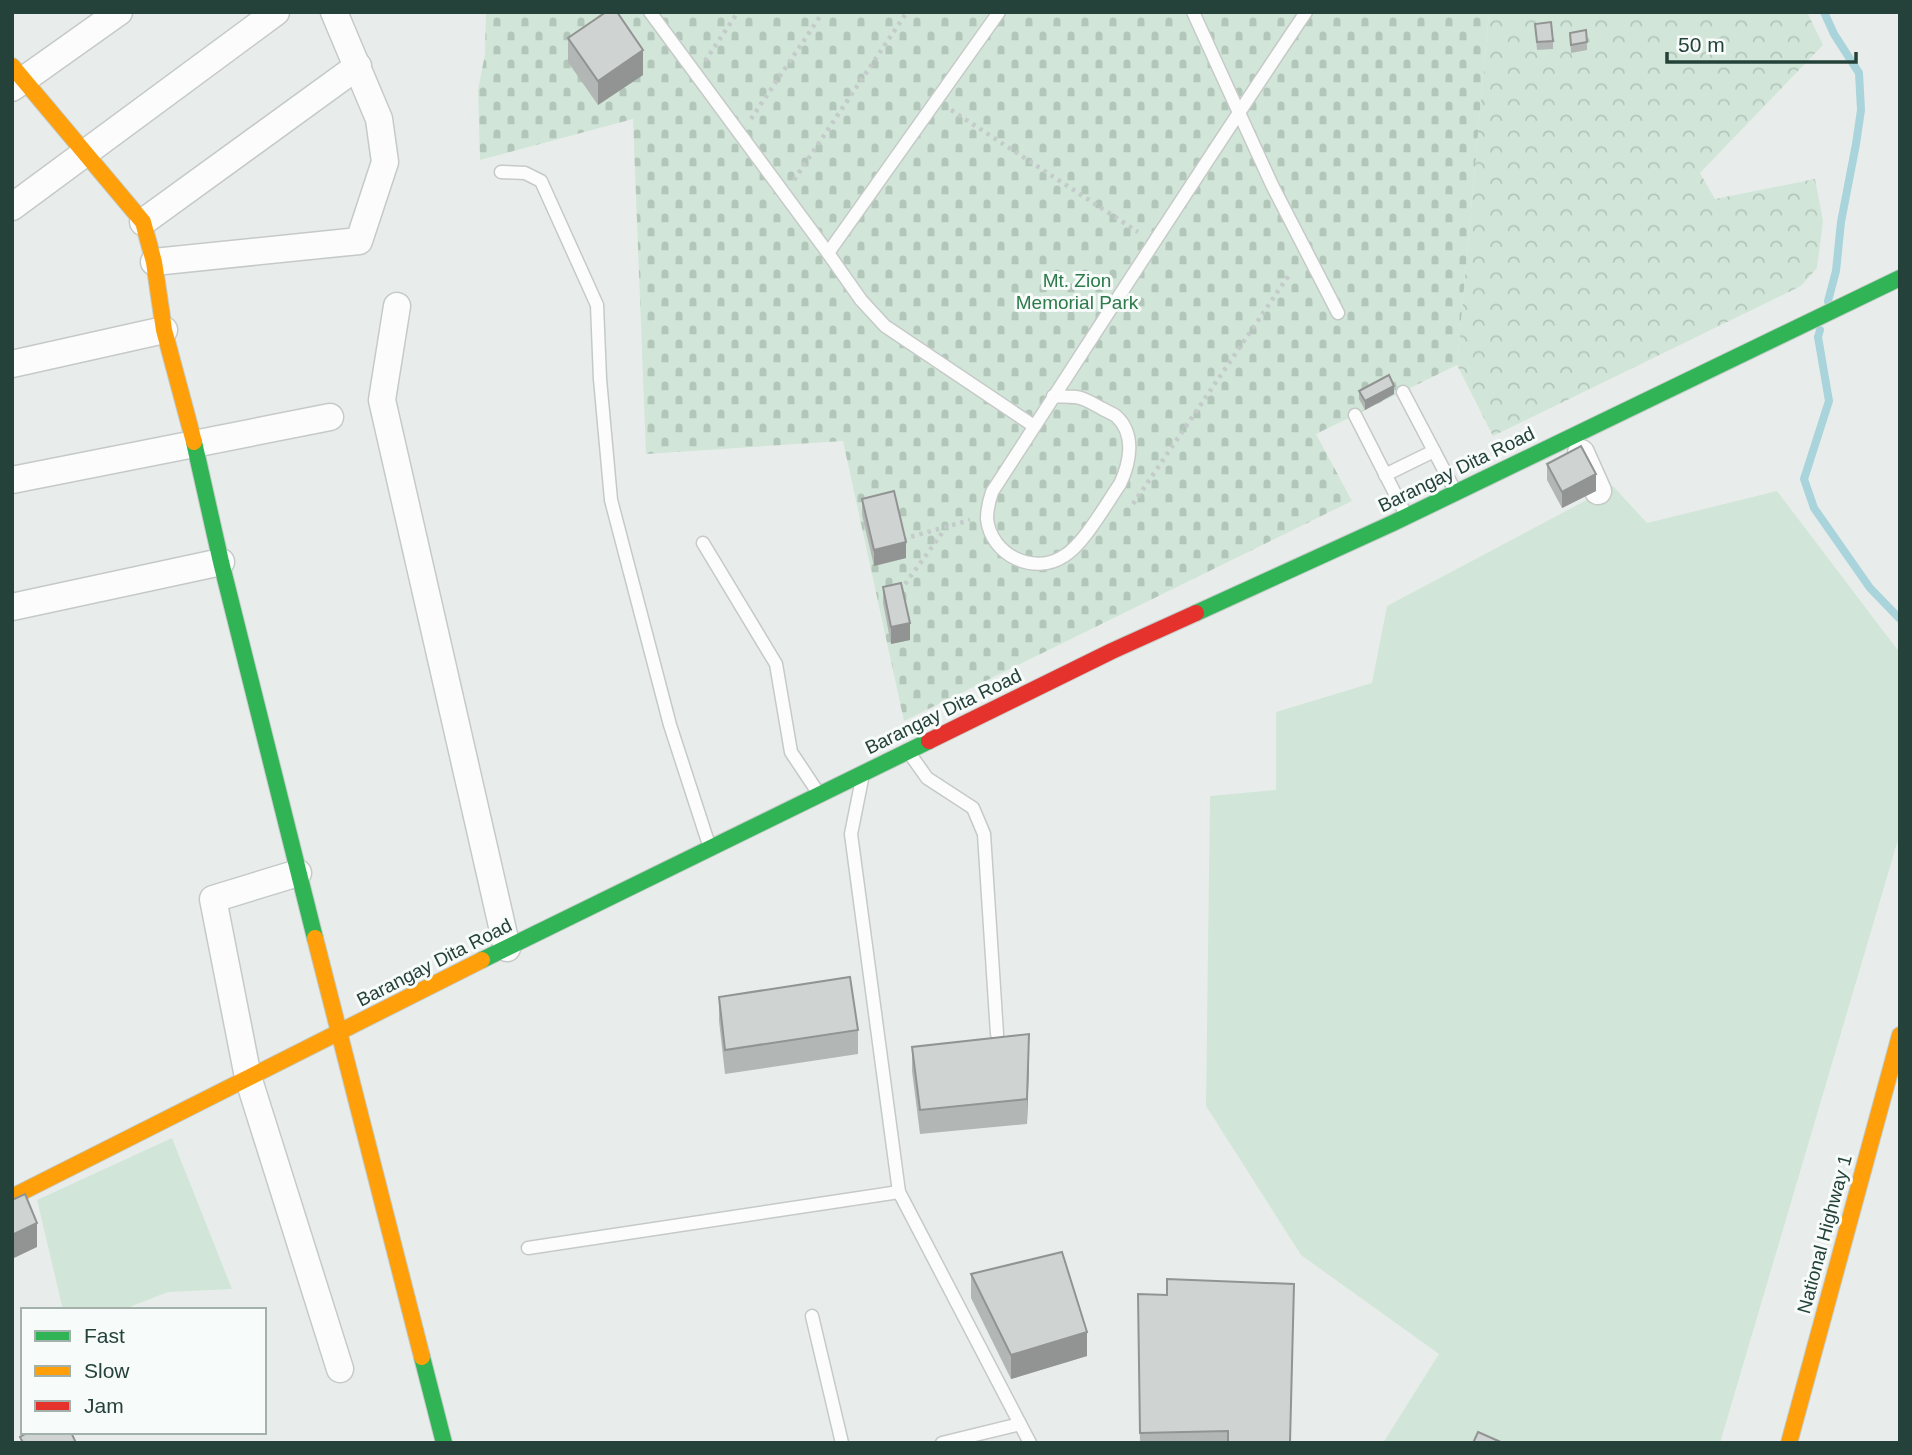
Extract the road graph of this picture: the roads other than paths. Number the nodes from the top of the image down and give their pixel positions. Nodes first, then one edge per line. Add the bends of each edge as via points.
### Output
1 (119, 12) edge
2 (276, 12) edge
3 (334, 12) edge
4 (650, 12) edge
5 (999, 12) edge
6 (1193, 12) edge
7 (1306, 12) edge
8 (358, 66) junction
9 (16, 78) edge
10 (1239, 113) junction
11 (85, 153) junction
12 (501, 172) dead end
13 (12, 207) edge
14 (143, 222) junction
15 (828, 253) junction
16 (154, 262) junction
17 (1900, 278) edge
18 (397, 306) dead end
19 (1338, 313) dead end
20 (164, 330) junction
21 (12, 364) edge
22 (1403, 392) dead end
23 (1053, 396) junction
24 (1355, 415) dead end
25 (330, 417) dead end
26 (1034, 426) junction
27 (1573, 436) junction
28 (194, 443) junction
29 (1434, 451) junction
30 (1385, 475) junction
31 (12, 480) edge
32 (1598, 491) dead end
33 (1456, 493) junction
34 (1407, 517) junction
35 (703, 543) dead end
36 (221, 562) junction
37 (12, 607) edge
38 (908, 751) junction
39 (863, 773) junction
40 (819, 795) junction
41 (710, 848) junction
42 (298, 873) junction
43 (508, 948) junction
44 (339, 1033) junction
45 (997, 1034) dead end
46 (1900, 1035) edge
47 (248, 1077) junction
48 (900, 1192) junction
49 (12, 1197) edge
50 (527, 1248) dead end
51 (812, 1316) dead end
52 (340, 1369) dead end
53 (1020, 1424) junction
54 (444, 1443) edge
55 (842, 1443) edge
56 (942, 1443) edge
57 (1030, 1443) edge
58 (1788, 1443) edge

1 - 9 street
2 - 11 street
3 - 8 street
4 - 15 lane
5 - 15 lane
6 - 10 lane
7 - 10 lane
8 - 14 street
8 - 16 street via 379,119 385,162 359,241
9 - 11 main road
10 - 19 lane
10 - 23 lane
11 - 13 street
11 - 14 main road
12 - 41 lane via 525,173 541,181 597,305 611,500 670,725
14 - 16 main road
15 - 26 lane via 885,326
16 - 20 main road
17 - 27 main road, Barangay Dita Road
18 - 43 street via 382,400
20 - 21 street
20 - 28 main road
22 - 29 lane
23 - 26 lane
23 - 26 lane via 1076,397 1115,415 1124,425 1129,450 1120,484 1076,546 1042,564 1005,552 987,518 992,492
24 - 30 lane
25 - 28 street
27 - 32 street
27 - 33 main road, Barangay Dita Road
28 - 31 street
28 - 36 main road
29 - 30 lane
29 - 33 lane
30 - 34 lane
33 - 34 main road, Barangay Dita Road
34 - 38 main road, Barangay Dita Road via 1112,651
35 - 40 lane via 776,664 791,752
36 - 37 street
36 - 42 main road
38 - 39 main road, Barangay Dita Road
38 - 45 lane via 927,778 973,808 984,834
39 - 40 main road, Barangay Dita Road
39 - 48 lane via 851,834
40 - 41 main road, Barangay Dita Road
41 - 43 main road, Barangay Dita Road
42 - 44 main road
42 - 47 street via 213,900
43 - 44 main road, Barangay Dita Road
44 - 47 main road, Barangay Dita Road
44 - 54 main road
46 - 58 main road, National Highway 1
47 - 49 main road, Barangay Dita Road
47 - 52 street
48 - 50 lane
48 - 53 lane
51 - 55 lane
53 - 56 lane
53 - 57 lane

